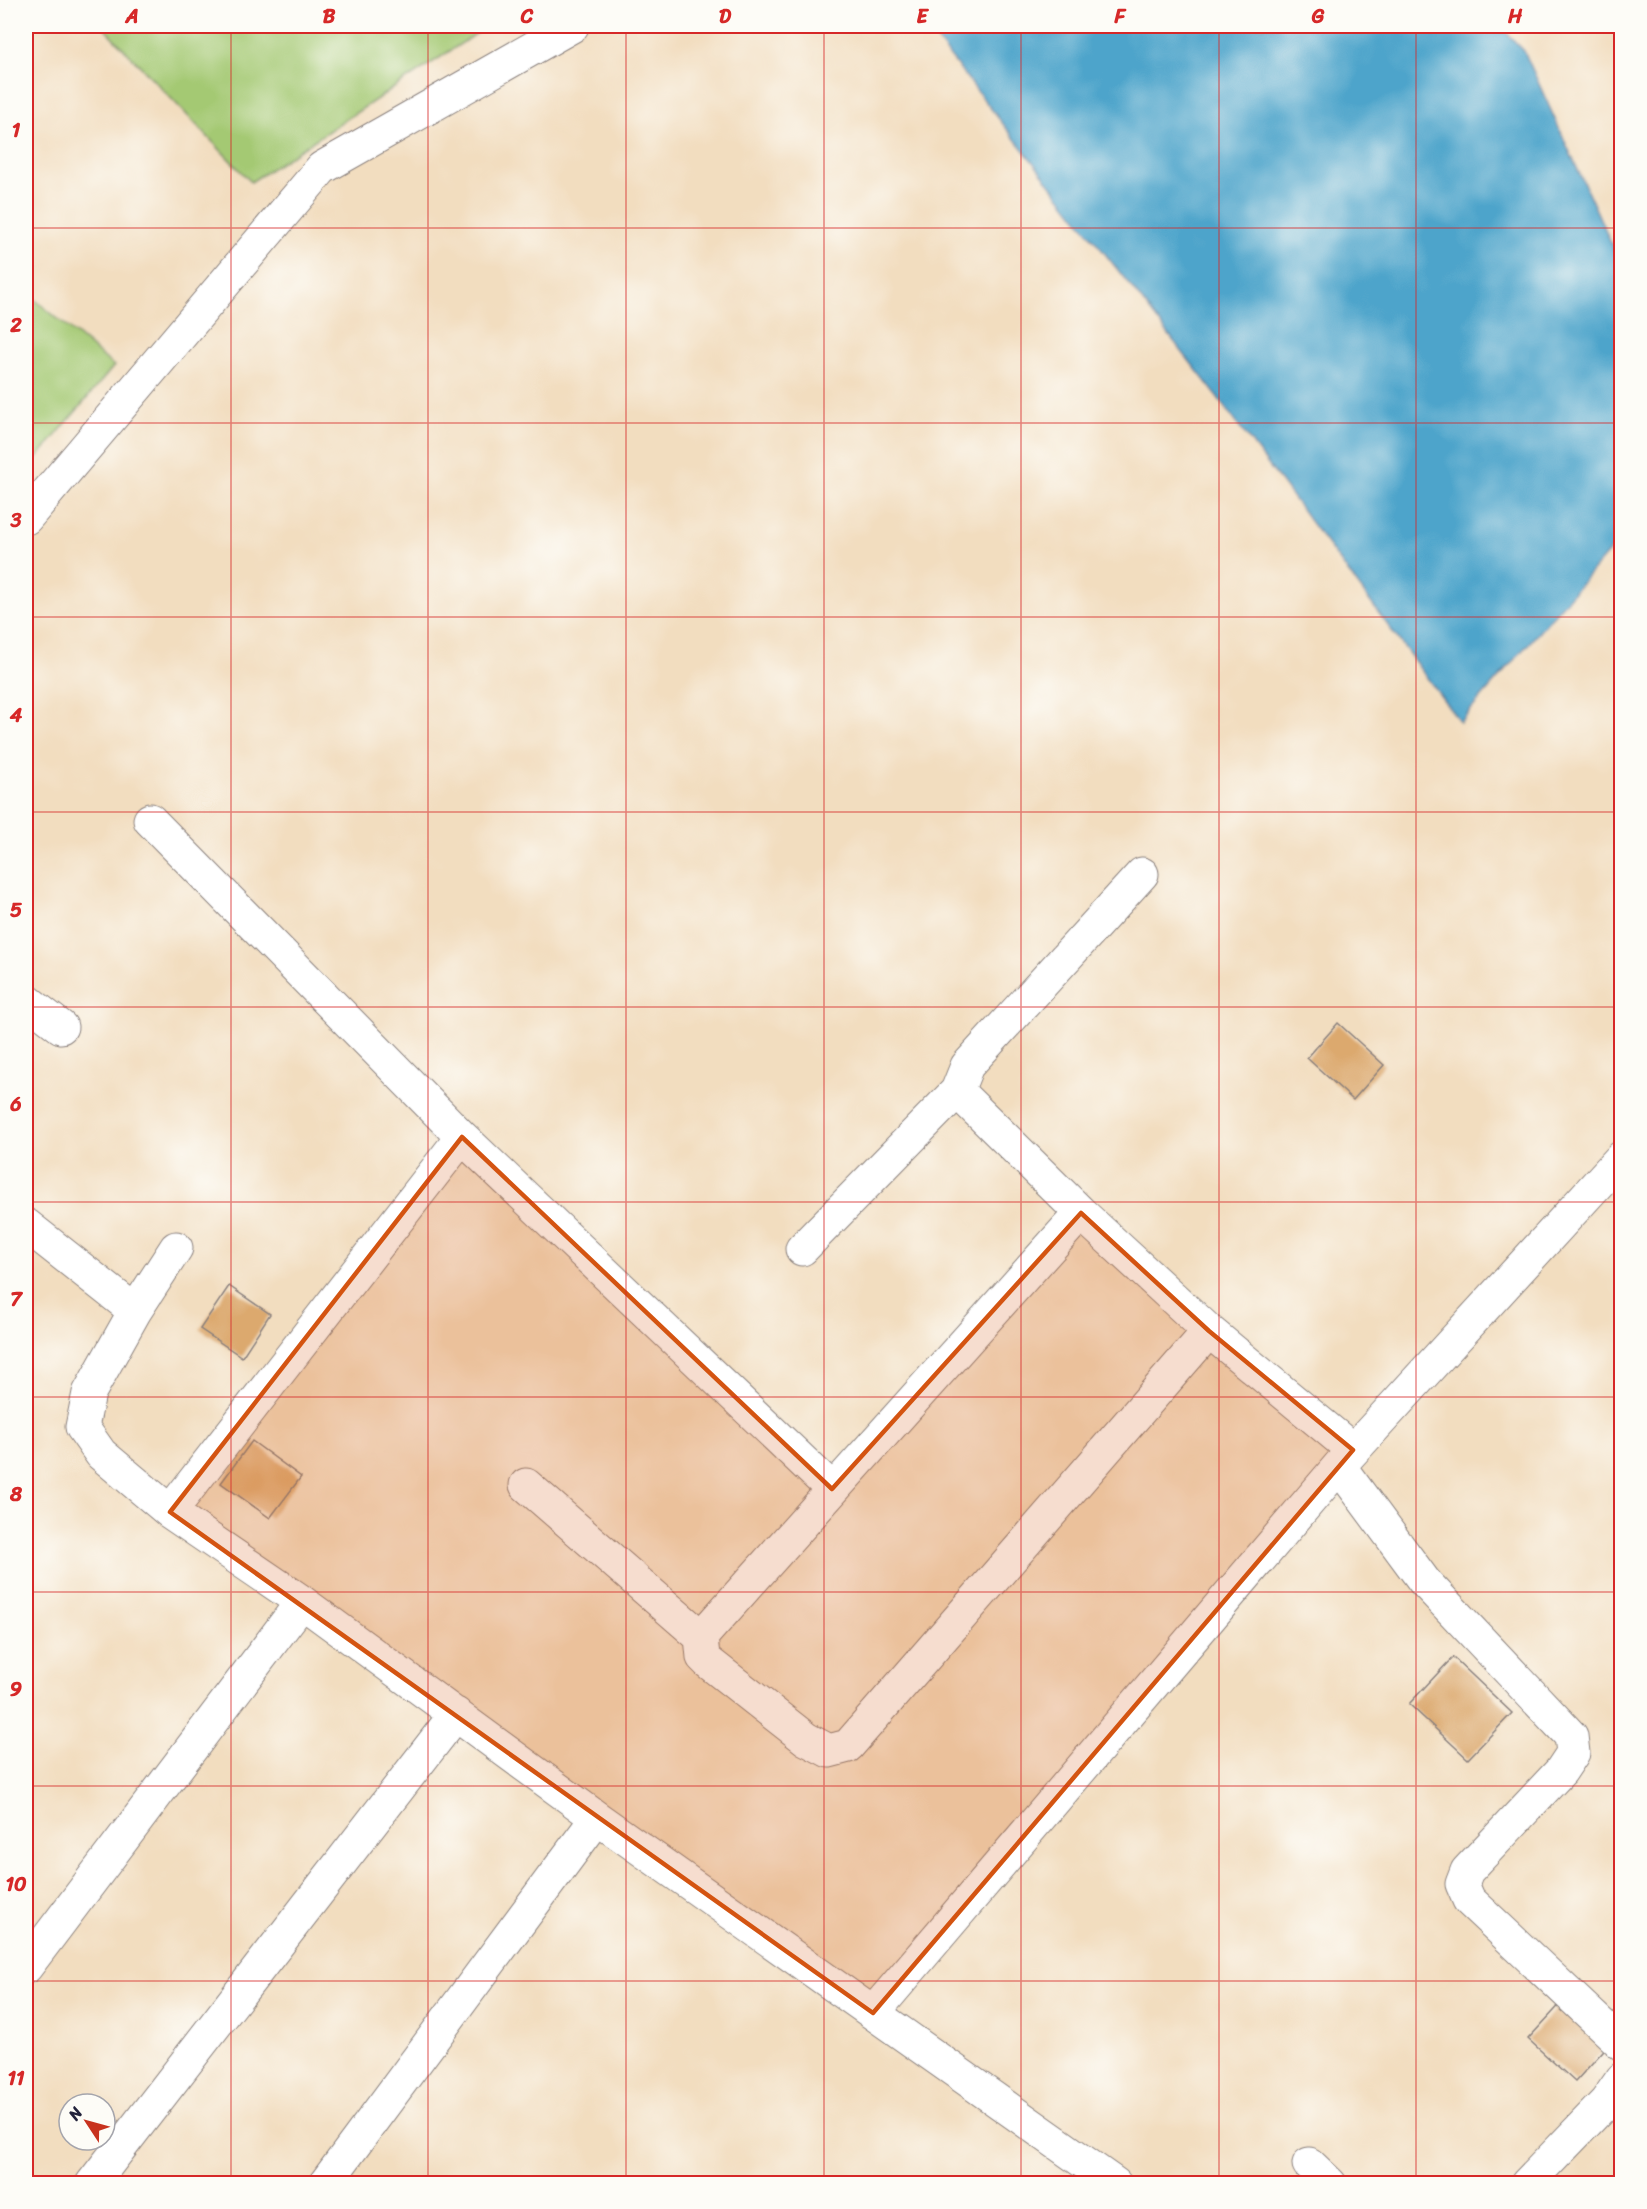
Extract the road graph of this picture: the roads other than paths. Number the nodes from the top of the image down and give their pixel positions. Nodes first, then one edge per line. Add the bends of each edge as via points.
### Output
1 (572, 26) edge
2 (26, 518) edge
3 (150, 820) dead end
4 (1142, 874) dead end
5 (26, 1000) edge
6 (61, 1027) dead end
7 (957, 1091) junction
8 (462, 1137) junction
9 (1622, 1157) edge
10 (1081, 1214) junction
11 (26, 1226) edge
12 (176, 1248) dead end
13 (802, 1249) dead end
14 (135, 1311) junction
15 (1209, 1330) junction
16 (1346, 1458) junction
17 (526, 1485) dead end
18 (832, 1489) junction
19 (171, 1512) junction
20 (302, 1602) junction
21 (701, 1637) junction
22 (456, 1714) junction
23 (597, 1818) junction
24 (26, 1967) edge
25 (873, 2013) junction
26 (1622, 2044) edge
27 (1622, 2079) edge
28 (93, 2184) edge
29 (325, 2184) edge
30 (1115, 2184) edge
31 (1527, 2184) edge

1 - 2 street via 322,168
3 - 8 street
4 - 7 street via 967,1066
5 - 6 street
7 - 10 street
7 - 13 street
8 - 18 street
8 - 19 street
9 - 16 street
10 - 15 street
10 - 18 street
11 - 14 street
12 - 14 street
14 - 19 street via 89,1393 82,1426 101,1454
15 - 16 street
15 - 21 street via 848,1746 829,1751 806,1739 708,1662 703,1657
16 - 25 street
16 - 26 street via 1424,1581 1571,1736 1573,1753 1561,1771 1467,1871 1462,1884 1469,1900
17 - 21 street
18 - 21 street
19 - 20 street
20 - 22 street
20 - 24 street
22 - 23 street
22 - 28 street
23 - 25 street
23 - 29 street
25 - 30 street
27 - 31 street via 1606,2102

